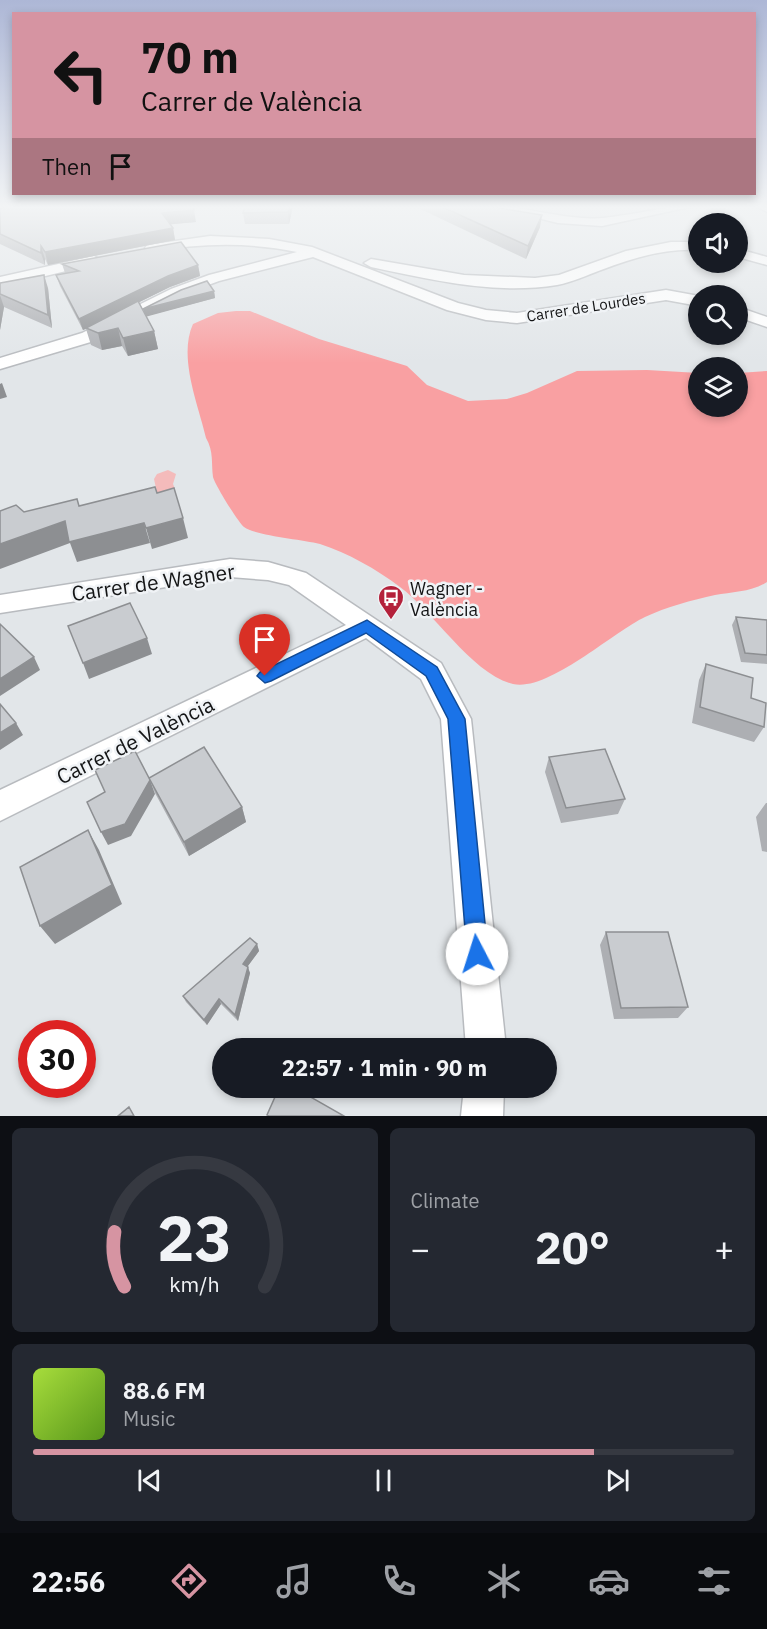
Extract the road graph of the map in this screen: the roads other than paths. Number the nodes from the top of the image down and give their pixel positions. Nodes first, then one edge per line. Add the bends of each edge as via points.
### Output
1 (104, 258) edge
2 (291, 258) edge
3 (329, 258) edge
4 (345, 258) edge
5 (620, 258) edge
6 (0, 282) edge
7 (688, 299) edge
8 (748, 315) edge
9 (767, 322) edge
10 (0, 364) edge
11 (0, 604) edge
12 (367, 626) junction
13 (0, 806) edge
14 (485, 1038) edge
15 (483, 1098) edge
16 (482, 1116) edge

1 - 6 street
2 - 10 street via 214,278 176,292 88,337
3 - 7 street, Carrer de Lourdes via 453,307 486,315 517,318 666,295
4 - 5 street via 431,275 518,283 561,280
8 - 9 street
11 - 12 street, Carrer de Wagner via 230,568 297,579
12 - 13 street, Carrer de València
12 - 14 street, Carrer de Wagner via 431,671 456,719
15 - 16 street

